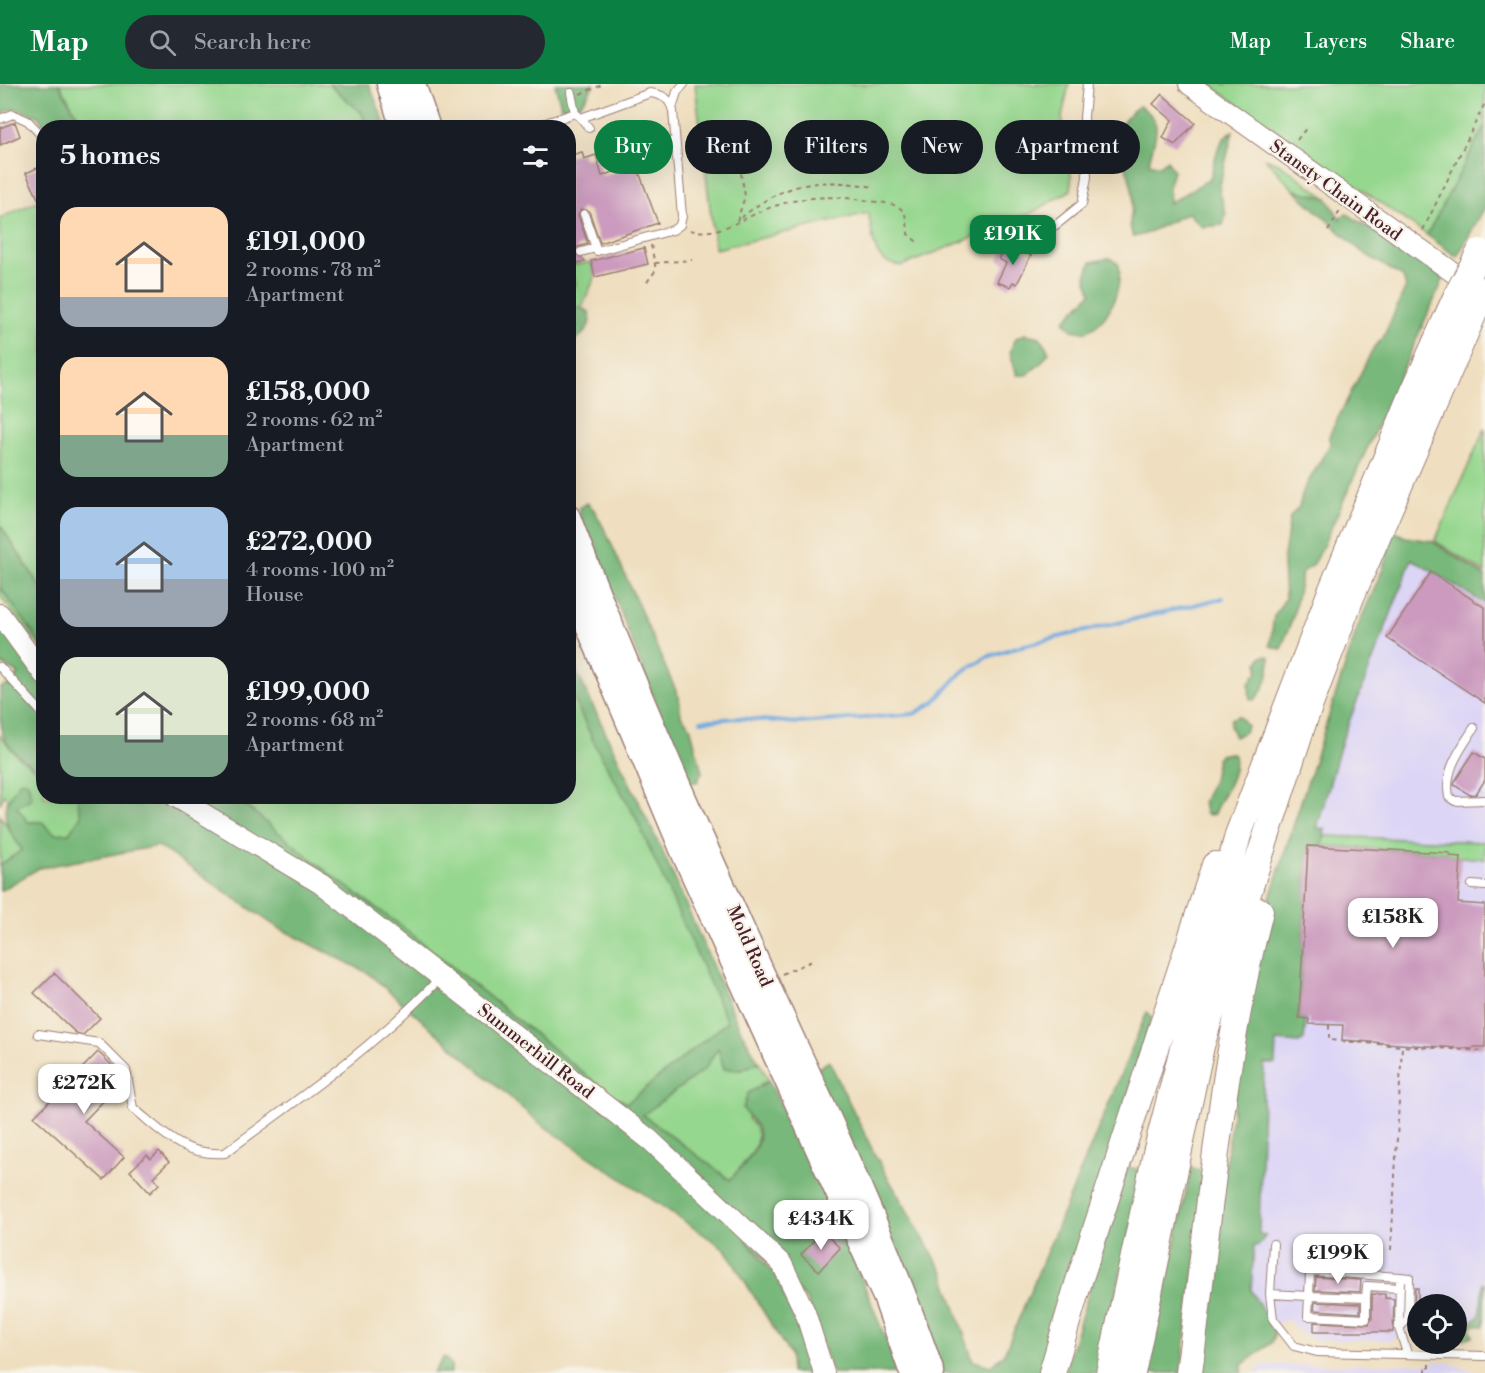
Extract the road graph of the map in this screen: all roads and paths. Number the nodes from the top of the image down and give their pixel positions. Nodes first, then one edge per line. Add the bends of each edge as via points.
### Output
1 (388, 84) edge
2 (414, 84) edge
3 (604, 84) edge
4 (684, 84) edge
5 (1087, 84) edge
6 (1189, 84) edge
7 (572, 95) joint
8 (1485, 103) edge
9 (672, 108) junction
10 (578, 116) junction
11 (0, 120) edge
12 (400, 120) edge
13 (425, 120) edge
14 (562, 120) edge
15 (589, 128) dead end
16 (36, 130) edge
17 (675, 141) joint
18 (741, 174) edge
19 (874, 187) dead end
20 (1348, 198) junction
21 (584, 214) dead end
22 (736, 221) junction
23 (680, 225) junction
24 (1328, 231) dead end
25 (649, 237) junction
26 (1021, 237) dead end
27 (917, 242) dead end
28 (1482, 246) edge
29 (1416, 247) junction
30 (596, 248) junction
31 (581, 252) dead end
32 (692, 260) dead end
33 (656, 263) junction
34 (647, 282) dead end
35 (1476, 297) edge
36 (576, 538) edge
37 (1340, 570) junction
38 (576, 597) edge
39 (1351, 597) junction
40 (0, 614) edge
41 (36, 664) edge
42 (0, 667) edge
43 (36, 706) edge
44 (1474, 728) dead end
45 (1485, 800) edge
46 (187, 804) edge
47 (1472, 885) dead end
48 (1485, 886) edge
49 (812, 961) dead end
50 (441, 977) junction
51 (756, 986) junction
52 (1329, 1025) dead end
53 (38, 1034) dead end
54 (1402, 1046) junction
55 (1485, 1051) edge
56 (1273, 1244) dead end
57 (1391, 1250) dead end
58 (1400, 1276) junction
59 (1400, 1288) junction
60 (1270, 1294) junction
61 (1309, 1296) junction
62 (1366, 1298) junction
63 (1399, 1328) junction
64 (1407, 1353) joint
65 (1433, 1354) edge
66 (1485, 1356) edge
67 (1426, 1364) dead end
68 (824, 1373) edge
69 (912, 1373) edge
70 (932, 1373) edge
71 (1052, 1373) edge
72 (1109, 1373) edge
73 (1132, 1373) edge
74 (1189, 1373) edge
75 (1425, 1373) edge

1 - 12 main road
2 - 13 main road
3 - 7 path
4 - 9 lane
5 - 26 lane via 1087,177 1082,204 1056,225
6 - 20 street, Stansty Chain Road
7 - 10 lane
8 - 29 path
9 - 10 lane via 666,98 650,93
9 - 17 lane
10 - 14 lane
10 - 15 lane
11 - 16 lane via 13,114
17 - 23 lane
18 - 22 path via 746,196
19 - 22 path via 835,183 796,186 768,197
20 - 24 path
20 - 29 street, Stansty Chain Road
21 - 30 lane
22 - 23 path via 699,232
22 - 27 path via 800,199 846,197 903,209 908,217 908,234
23 - 25 lane
25 - 30 lane via 599,251
25 - 33 path
28 - 35 highway, bridge
29 - 35 street, Stansty Chain Road
30 - 31 lane
32 - 33 path
33 - 34 path
35 - 37 highway via 1414,391
35 - 39 highway
36 - 51 main road, Mold Road
37 - 71 highway via 1284,686 1245,781 1086,1259
37 - 72 highway via 1238,835 1156,1153
38 - 51 main road, Mold Road via 685,856
39 - 73 highway via 1304,720 1201,1046
39 - 74 highway via 1316,731 1271,863 1243,977
40 - 41 street
42 - 43 lane
44 - 45 lane via 1455,757 1448,777 1449,797 1455,801
46 - 50 street, Summerhill Road via 321,884
47 - 48 lane
49 - 51 path
50 - 53 lane via 408,1012 225,1153 204,1154 181,1147 133,1108 126,1070 99,1043
50 - 68 street, Summerhill Road via 650,1140 782,1264 805,1312
51 - 69 main road, Mold Road via 886,1299
51 - 70 main road, Mold Road via 904,1292
52 - 54 path via 1329,1040
54 - 55 path
54 - 57 path
56 - 60 lane
58 - 59 lane
58 - 61 lane via 1310,1271
58 - 63 lane via 1408,1278 1410,1288 1408,1319
59 - 62 lane via 1367,1286
59 - 63 lane
60 - 61 lane
60 - 64 lane via 1273,1319 1294,1346 1317,1352
61 - 62 lane
61 - 62 lane via 1308,1316 1366,1319
63 - 64 lane
65 - 66 lane
67 - 75 path

